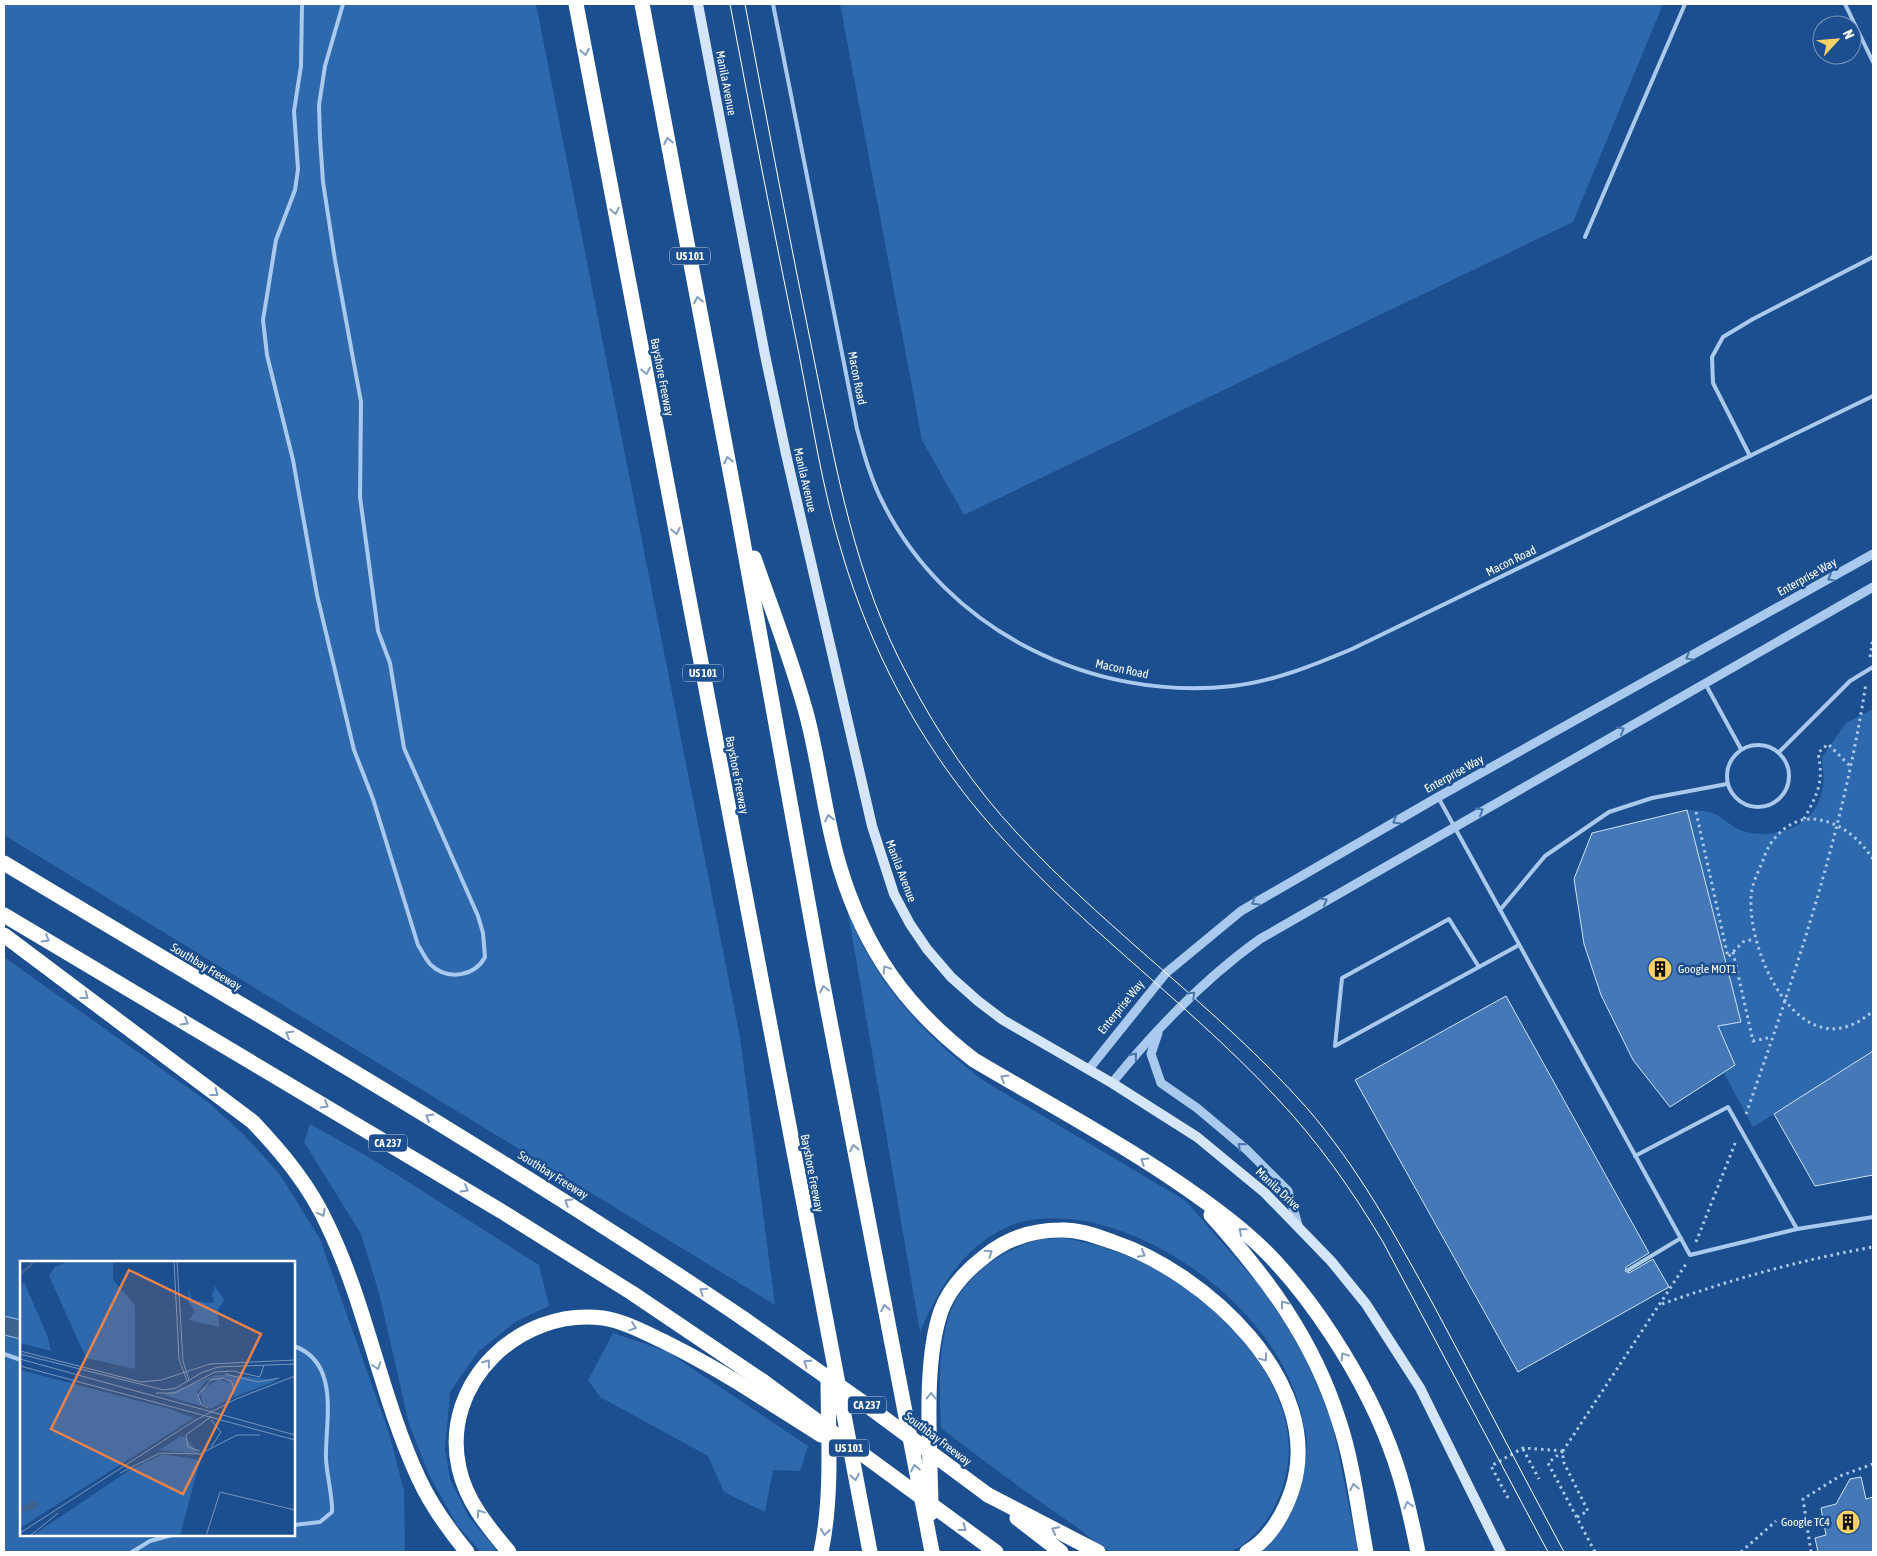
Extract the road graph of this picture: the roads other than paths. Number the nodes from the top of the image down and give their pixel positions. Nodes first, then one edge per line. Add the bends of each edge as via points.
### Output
1 (302, 4) edge
2 (343, 4) edge
3 (576, 4) edge
4 (642, 4) edge
5 (698, 4) edge
6 (773, 4) edge
7 (1684, 4) edge
8 (1845, 4) edge
9 (1873, 62) edge
10 (1585, 237) dead end
11 (1873, 257) edge
12 (1873, 396) edge
13 (1750, 456) junction
14 (737, 508) junction
15 (1873, 554) edge
16 (1873, 587) edge
17 (1873, 667) edge
18 (1705, 683) junction
19 (1741, 749) junction
20 (1779, 752) junction
21 (1727, 784) junction
22 (1438, 797) junction
23 (1454, 826) junction
24 (4, 863) edge
25 (1500, 910) junction
26 (4, 914) edge
27 (4, 935) edge
28 (1519, 945) junction
29 (927, 949) joint
30 (1479, 967) junction
31 (1159, 1030) junction
32 (1089, 1069) junction
33 (1112, 1083) junction
34 (1635, 1156) junction
35 (1185, 1186) junction
36 (1873, 1217) edge
37 (1298, 1225) junction
38 (1797, 1229) junction
39 (1681, 1238) junction
40 (1628, 1270) dead end
41 (828, 1343) junction
42 (295, 1347) edge
43 (4, 1354) edge
44 (20, 1360) edge
45 (763, 1390) junction
46 (988, 1495) junction
47 (295, 1525) edge
48 (168, 1536) edge
49 (931, 1551) edge
50 (132, 1552) edge
51 (467, 1552) edge
52 (509, 1552) edge
53 (821, 1552) edge
54 (870, 1552) edge
55 (996, 1552) edge
56 (1061, 1552) edge
57 (1098, 1552) edge
58 (1246, 1552) edge
59 (1366, 1552) edge
60 (1418, 1552) edge
61 (1501, 1552) edge

1 - 2 lane via 301,66 294,111 298,169 295,190 276,240 263,320 267,355 293,460 317,595 354,750 373,799 418,945 431,965 454,975 466,974 481,964 484,957 483,933 404,748 390,663 378,631 360,497 361,402 335,260 320,138 325,66
3 -> 41 highway, Bayshore Freeway / US 101
14 -> 4 highway, US 101
5 - 29 main road, Manila Avenue via 765,355 872,826 894,894
6 - 13 lane, Macon Road via 857,428 883,503 929,572 960,603 997,631 1038,653 1103,677 1153,686 1226,686 1275,677 1352,649
7 - 10 lane
8 - 9 lane
11 - 13 lane via 1723,338 1712,357 1713,383
12 - 13 lane, Macon Road
35 -> 14 highway via 974,1060 921,1015 883,965 864,934 839,866 807,715
49 -> 14 highway, US 101 via 823,985
15 -> 22 street, Enterprise Way
16 - 18 street
17 - 20 lane via 1850,681
18 - 19 lane
23 -> 18 street
19 - 20 lane via 1760,745
19 - 21 lane via 1729,764
20 - 21 lane via 1789,777 1785,792 1778,801 1763,807 1747,806 1738,800
21 - 25 lane via 1652,798 1609,812 1545,856
22 - 23 lane
22 -> 32 street, Enterprise Way via 1270,893 1215,930 1156,983
23 - 25 lane
31 -> 23 street via 1213,975 1260,939
46 -> 24 highway, Southbay Freeway / CA 237, bridge via 744,1318 632,1242
25 - 28 lane
26 -> 45 highway, CA 237 via 501,1210 632,1293
27 -> 51 highway via 253,1122 282,1153 310,1191 338,1248 398,1429 420,1481 452,1534
28 - 30 lane
28 - 34 lane
29 - 32 main road, Manila Drive via 951,977 1003,1020
30 - 30 lane via 1411,1004 1335,1046 1342,978 1450,919
33 -> 31 street
37 -> 31 street via 1288,1192 1226,1132 1161,1083 1152,1054
32 - 33 main road, Manila Drive
33 - 37 main road, Manila Drive via 1197,1137 1231,1163
34 - 38 lane via 1728,1107
34 - 39 lane
59 -> 35 highway via 1340,1423 1310,1349 1289,1312 1262,1275
60 -> 35 highway via 1395,1460 1376,1413 1354,1372 1306,1298 1280,1268 1243,1231
36 - 38 lane
37 - 61 main road, Manila Drive via 1366,1304 1420,1388
38 - 39 lane via 1690,1256
39 - 40 lane
41 -> 53 highway via 827,1499
41 -> 54 highway, Bayshore Freeway / US 101
42 - 47 lane via 315,1358 328,1386 326,1463 332,1512 320,1522
43 - 44 lane
52 -> 45 highway via 471,1500 459,1468 457,1436 461,1410 471,1385 488,1360 512,1339 540,1324 570,1316 604,1318 639,1329
45 -> 55 highway, CA 237, bridge via 931,1503
46 - 56 highway, Southbay Freeway / CA 237
57 -> 46 highway
48 - 50 lane via 150,1541
49 -> 58 highway via 930,1380 941,1311 955,1286 991,1251 1013,1239 1062,1229 1132,1248 1170,1269 1210,1296 1242,1329 1271,1368 1289,1402 1299,1439 1298,1472 1288,1502 1273,1528

